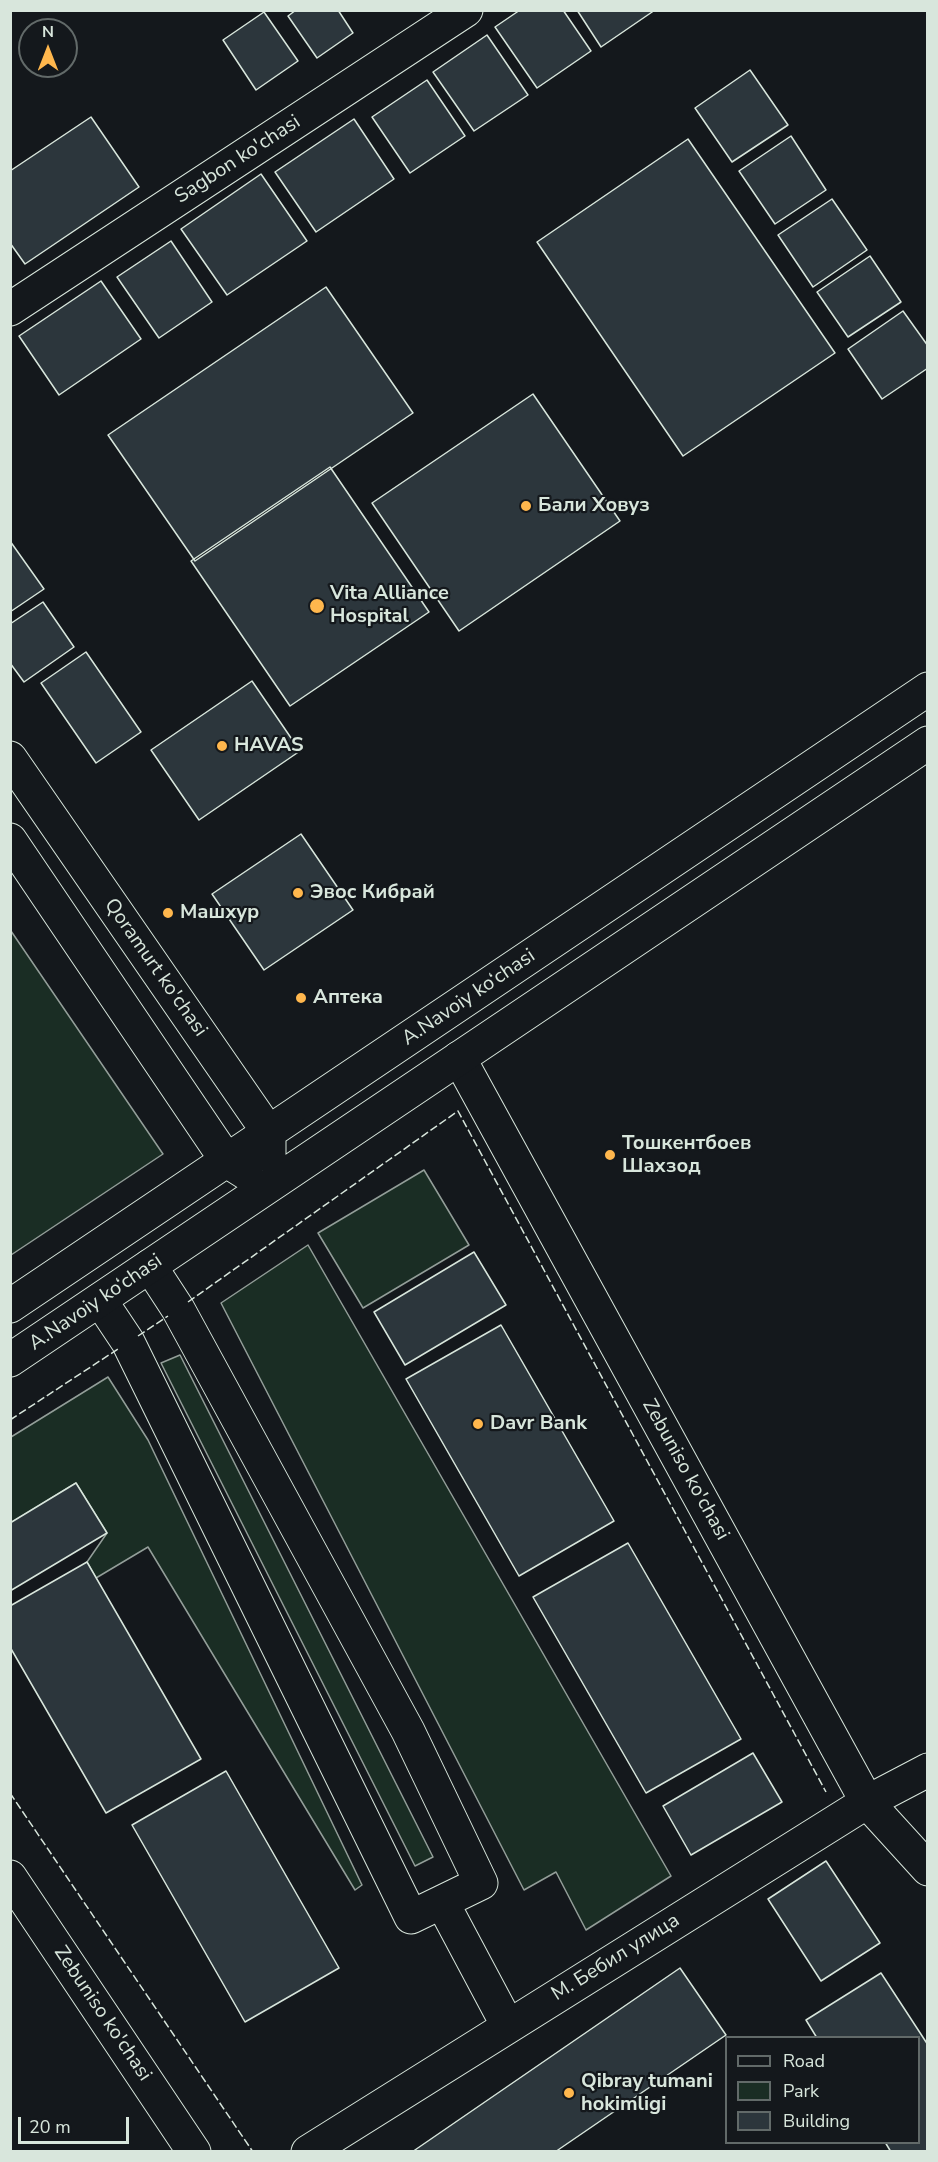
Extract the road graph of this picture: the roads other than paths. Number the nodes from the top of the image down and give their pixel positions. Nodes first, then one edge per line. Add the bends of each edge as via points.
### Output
1 (466, 10) edge
2 (10, 309) edge
3 (927, 689) edge
4 (927, 743) edge
5 (10, 758) edge
6 (10, 840) edge
7 (459, 1058) junction
8 (269, 1132) junction
9 (227, 1161) junction
10 (268, 1186) junction
11 (150, 1266) junction
12 (99, 1300) junction
13 (10, 1306) edge
14 (10, 1360) edge
15 (927, 1770) edge
16 (867, 1802) junction
17 (927, 1869) edge
18 (10, 1877) edge
19 (442, 1902) junction
20 (508, 2026) junction
21 (194, 2151) edge
22 (308, 2151) edge

1 - 2 street, Sagbon ko'chasi
3 - 8 street, A.Navoiy ko‘chasi
4 - 7 street, A.Navoiy ko‘chasi
5 - 8 street, Qoramurt ko'chasi
6 - 9 street
7 - 10 street, A.Navoiy ko‘chasi
7 - 16 street, Zebuniso ko'chasi
8 - 9 street, A.Navoiy ko‘chasi
8 - 10 street
9 - 10 street
9 - 13 street, A.Navoiy ko‘chasi
10 - 11 street, A.Navoiy ko‘chasi
11 - 12 street, A.Navoiy ko‘chasi
11 - 19 street via 183,1319 403,1721 481,1883
12 - 14 street, A.Navoiy ko‘chasi
12 - 19 street via 128,1342 411,1917
15 - 16 street, М. Бебил улица
16 - 17 street, Zebuniso ko'chasi
16 - 20 street, М. Бебил улица
18 - 21 street, Zebuniso ko'chasi
19 - 20 street
20 - 22 street, М. Бебил улица

